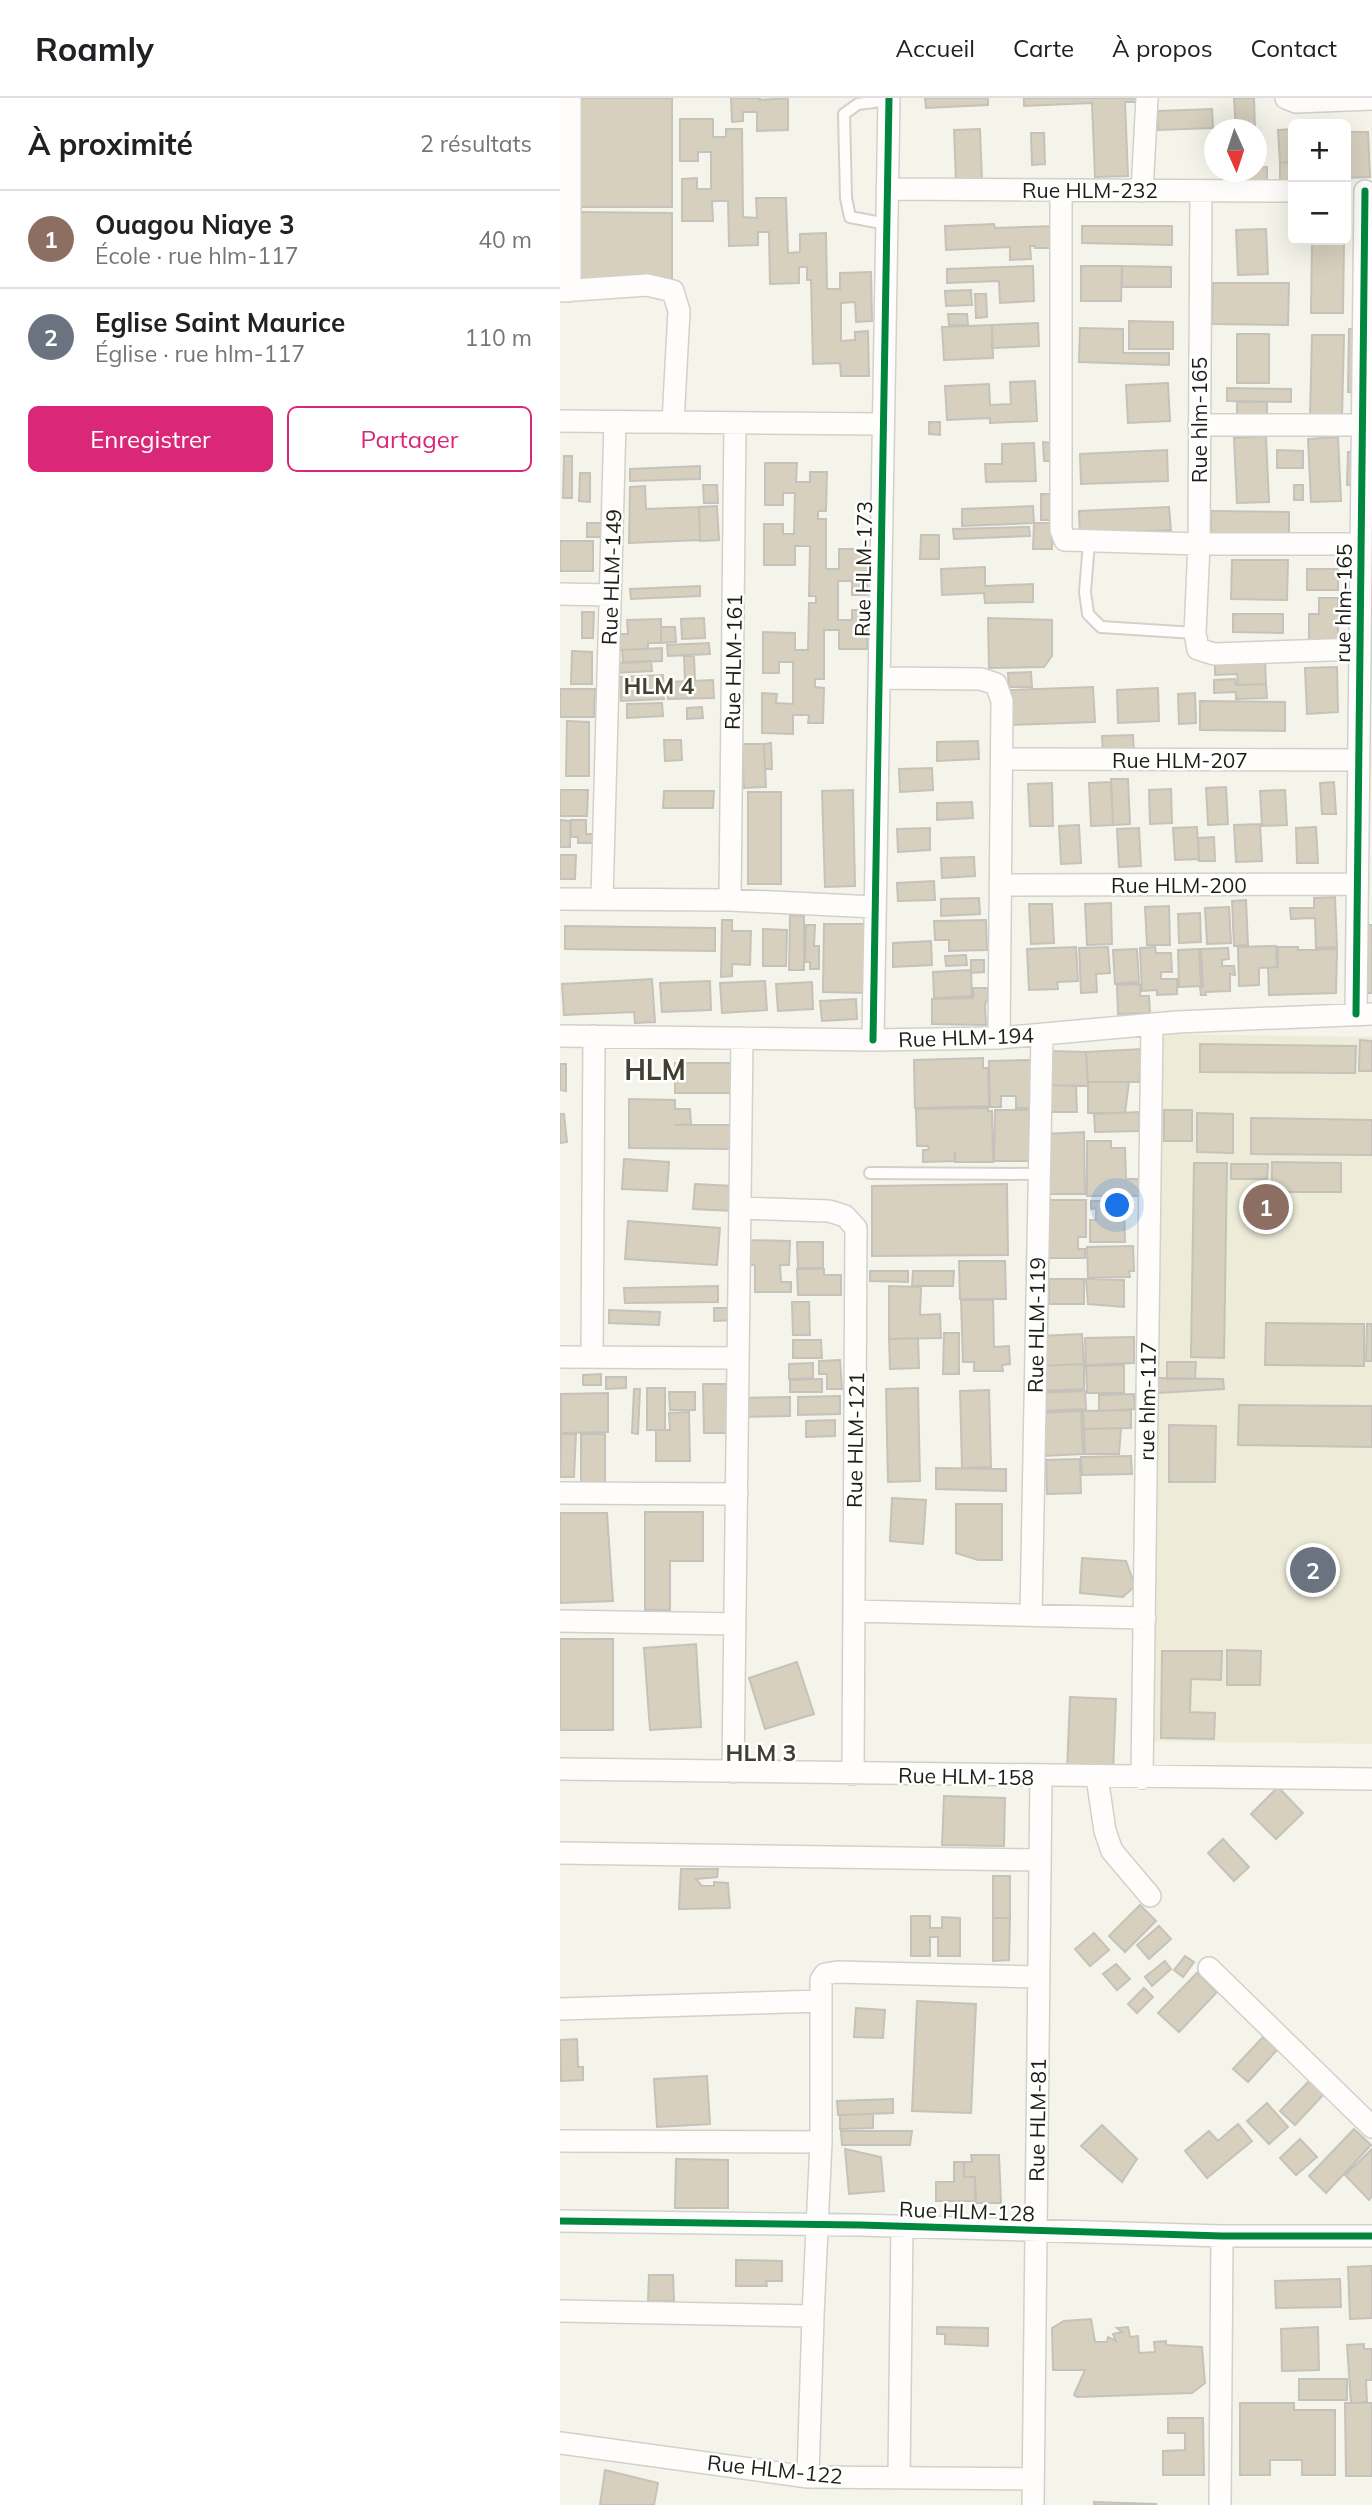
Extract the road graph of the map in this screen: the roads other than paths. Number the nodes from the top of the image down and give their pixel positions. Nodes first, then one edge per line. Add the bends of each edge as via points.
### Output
1 (570, 98) edge
2 (1147, 98) edge
3 (1286, 98) edge
4 (889, 99) edge
5 (1372, 99) edge
6 (887, 189) junction
7 (1061, 190) junction
8 (1142, 191) junction
9 (1201, 191) junction
10 (1288, 191) edge
11 (1361, 191) edge
12 (887, 225) junction
13 (565, 290) edge
14 (560, 421) edge
15 (615, 422) junction
16 (673, 422) junction
17 (735, 423) junction
18 (883, 424) junction
19 (1199, 425) junction
20 (1367, 425) edge
21 (1367, 494) edge
22 (1089, 542) junction
23 (1199, 544) junction
24 (1361, 544) junction
25 (560, 594) edge
26 (610, 595) junction
27 (1197, 641) junction
28 (1360, 649) junction
29 (879, 678) junction
30 (1365, 721) edge
31 (1002, 759) junction
32 (1359, 760) junction
33 (1357, 884) junction
34 (1000, 886) junction
35 (560, 899) edge
36 (602, 900) junction
37 (730, 900) junction
38 (875, 907) junction
39 (1364, 1014) edge
40 (1152, 1024) junction
41 (1042, 1035) junction
42 (560, 1036) edge
43 (594, 1036) junction
44 (742, 1038) junction
45 (999, 1038) junction
46 (873, 1040) junction
47 (870, 1173) dead end
48 (1039, 1174) junction
49 (740, 1208) junction
50 (560, 1357) edge
51 (592, 1357) junction
52 (738, 1358) junction
53 (560, 1493) edge
54 (737, 1494) junction
55 (854, 1611) junction
56 (1031, 1615) junction
57 (1145, 1618) junction
58 (560, 1621) edge
59 (735, 1624) junction
60 (560, 1769) edge
61 (733, 1772) junction
62 (853, 1774) junction
63 (1041, 1777) junction
64 (1097, 1777) junction
65 (1142, 1778) junction
66 (1372, 1779) edge
67 (560, 1853) edge
68 (1040, 1860) junction
69 (1150, 1896) dead end
70 (1209, 1968) dead end
71 (1039, 1977) junction
72 (820, 2001) junction
73 (560, 2010) edge
74 (1372, 2127) edge
75 (560, 2141) edge
76 (821, 2142) junction
77 (560, 2221) edge
78 (818, 2226) junction
79 (902, 2226) junction
80 (1036, 2232) junction
81 (1222, 2236) junction
82 (1372, 2236) edge
83 (560, 2311) edge
84 (813, 2316) junction
85 (560, 2443) edge
86 (808, 2477) junction
87 (899, 2477) junction
88 (1033, 2479) junction
89 (1033, 2505) edge
90 (1220, 2505) edge

1 - 13 street
2 - 8 street
3 - 5 street via 1296,102
4 - 6 street, Rue HLM-173
4 - 12 lane via 858,104 845,114 850,217
6 - 7 street, Rue HLM-232
6 - 12 street, Rue HLM-173
7 - 8 street, Rue HLM-232
7 - 22 street via 1061,530 1068,541
8 - 9 street, Rue HLM-232
9 - 10 street, Rue HLM-232
9 - 19 street, Rue hlm-165
11 - 20 street, rue hlm-165
12 - 18 street, Rue HLM-173
13 - 16 street via 647,285 673,291 678,311
14 - 15 street
15 - 16 street
15 - 26 street, Rue HLM-149
16 - 17 street
17 - 18 street
17 - 37 street, Rue HLM-161
18 - 29 street, Rue HLM-173
19 - 20 street
19 - 23 street, Rue hlm-165
20 - 21 street, rue hlm-165
21 - 24 street, rue hlm-165
22 - 23 street
22 - 27 lane via 1088,614 1101,627
23 - 24 street
23 - 27 street, Rue hlm-165
24 - 28 street, rue hlm-165
25 - 26 street
26 - 36 street, Rue HLM-149
27 - 28 street via 1214,654
28 - 30 street, rue hlm-165
29 - 31 street via 981,679 996,684 1002,701
29 - 38 street, Rue HLM-173
30 - 32 street, rue hlm-165
31 - 32 street, Rue HLM-207
31 - 34 street
32 - 33 street, rue hlm-165
33 - 34 street, Rue HLM-200
33 - 39 street, rue hlm-165
34 - 45 street
35 - 36 street
36 - 37 street
37 - 38 street
38 - 46 street, Rue HLM-173
39 - 40 street, Rue HLM-194
40 - 41 street, Rue HLM-194
40 - 57 street, rue hlm-117
41 - 45 street, Rue HLM-194
41 - 48 street, Rue HLM-119
42 - 43 street, Rue HLM-194
43 - 44 street, Rue HLM-194
43 - 51 street
44 - 46 street, Rue HLM-194
44 - 49 street
45 - 46 street, Rue HLM-194
47 - 48 lane
48 - 56 street, Rue HLM-119
49 - 52 street
49 - 55 street, Rue HLM-121 via 829,1211 845,1216 856,1228
50 - 51 street
51 - 52 street
52 - 54 street
53 - 54 street
54 - 59 street
55 - 56 street
55 - 62 street, Rue HLM-121
56 - 57 street
57 - 65 street, rue hlm-117
58 - 59 street
59 - 61 street
60 - 61 street, Rue HLM-158
61 - 62 street, Rue HLM-158
62 - 63 street, Rue HLM-158
63 - 64 street, Rue HLM-158
63 - 68 street, Rue HLM-81
64 - 65 street, Rue HLM-158
64 - 69 street via 1112,1851
65 - 66 street, Rue HLM-158
67 - 68 street
68 - 71 street, Rue HLM-81
70 - 74 street
71 - 72 street via 837,1972 825,1974 821,1980
71 - 80 street, Rue HLM-81
72 - 73 street
72 - 76 street
75 - 76 street
76 - 78 street
77 - 78 street, Rue HLM-128
78 - 79 street, Rue HLM-128
78 - 84 street
79 - 80 street, Rue HLM-128
79 - 87 street
80 - 81 street, Rue HLM-128
80 - 88 street, Rue HLM-81
81 - 82 street, Rue HLM-128
81 - 90 street
83 - 84 street
84 - 86 street
85 - 86 street, Rue HLM-122
86 - 87 street, Rue HLM-122
87 - 88 street, Rue HLM-122
88 - 89 street, Rue HLM-81

